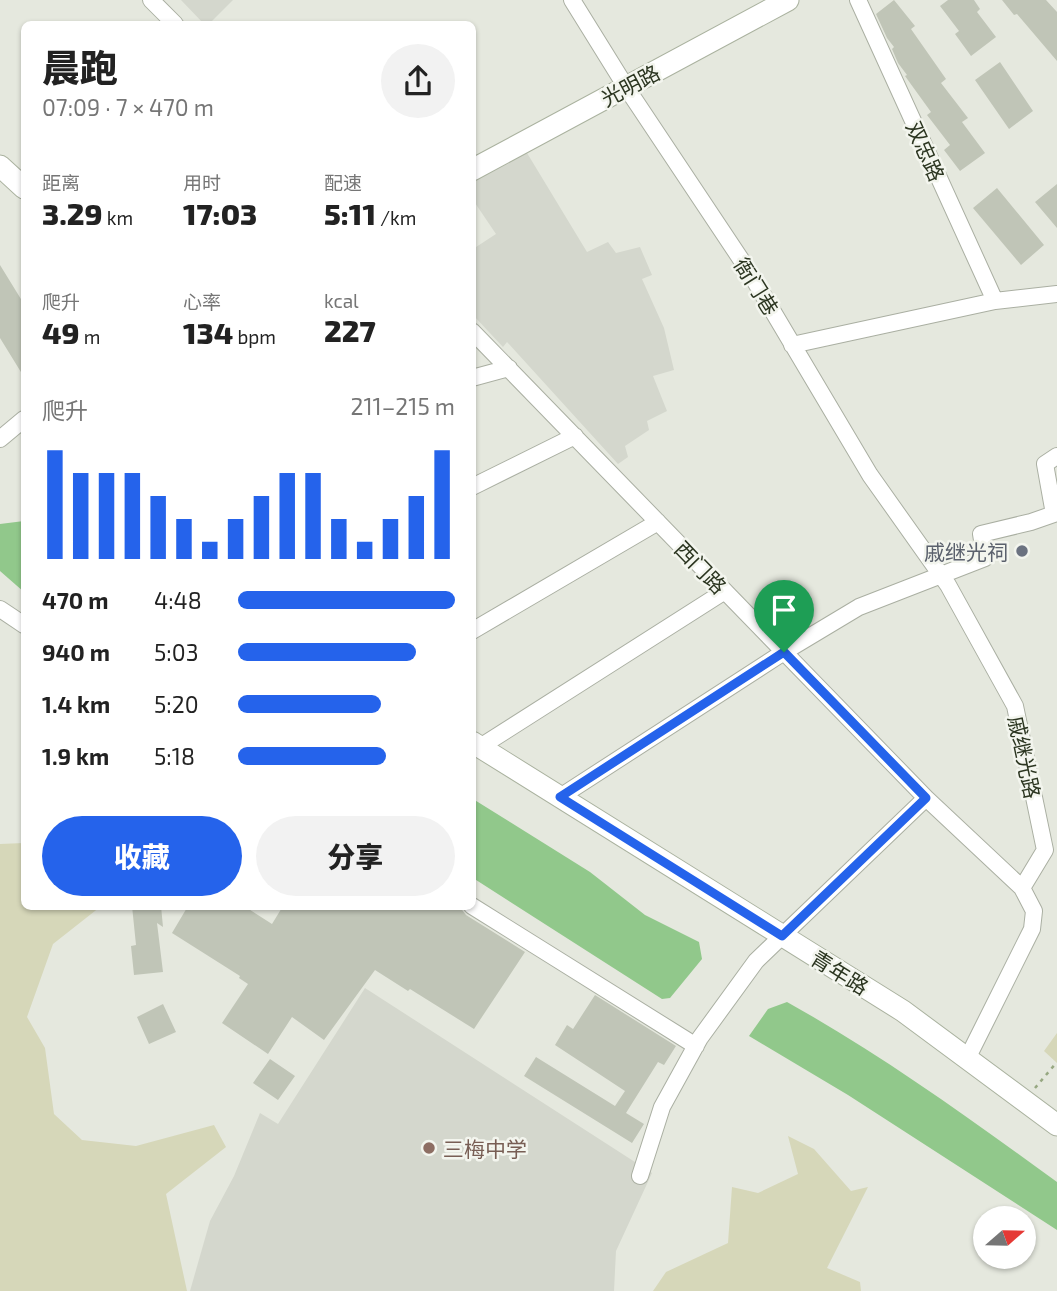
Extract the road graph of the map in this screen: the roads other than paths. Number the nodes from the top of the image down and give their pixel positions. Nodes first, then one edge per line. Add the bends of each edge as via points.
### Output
1 (151, 0) edge
2 (572, 0) edge
3 (788, 0) edge
4 (858, 0) edge
5 (172, 21) edge
6 (626, 88) junction
7 (0, 166) edge
8 (476, 168) edge
9 (21, 185) edge
10 (1057, 294) edge
11 (995, 302) junction
12 (476, 335) edge
13 (792, 345) junction
14 (509, 368) junction
15 (476, 377) edge
16 (21, 422) edge
17 (575, 436) junction
18 (0, 439) edge
19 (1057, 456) edge
20 (476, 485) edge
21 (658, 522) junction
22 (940, 574) junction
23 (725, 592) junction
24 (0, 610) edge
25 (21, 623) edge
26 (476, 629) edge
27 (784, 652) junction
28 (476, 745) edge
29 (560, 797) junction
30 (926, 798) junction
31 (1022, 888) junction
32 (476, 908) edge
33 (782, 936) junction
34 (698, 1042) junction
35 (967, 1059) junction
36 (1057, 1125) edge
37 (640, 1176) dead end

1 - 5 street
2 - 6 street, 衙门巷
3 - 6 main road, 光明路
4 - 11 street, 双忠路
6 - 8 main road, 光明路
6 - 13 street, 衙门巷 via 750,273
7 - 9 main road
10 - 11 street
11 - 13 street
12 - 14 street, 西门路
13 - 22 street, 衙门巷 via 870,475
14 - 15 street
14 - 17 street, 西门路
16 - 18 street
17 - 20 street
17 - 21 street, 西门路
19 - 22 street via 1045,464 1054,514 981,534 985,558
21 - 23 street, 西门路
21 - 26 street
22 - 27 street via 859,607
22 - 31 street, 戚继光路 via 1015,706 1045,850
23 - 27 street, 西门路
23 - 28 street
24 - 25 street
27 - 29 street
27 - 30 street, 西门路
28 - 29 main road, 青年路
29 - 33 main road, 青年路
30 - 31 street, 西门路
30 - 33 street
31 - 35 street via 1035,921
32 - 34 street
33 - 34 street via 756,961
33 - 35 main road, 青年路 via 903,1011
34 - 37 street via 662,1107
35 - 36 main road, 青年路

